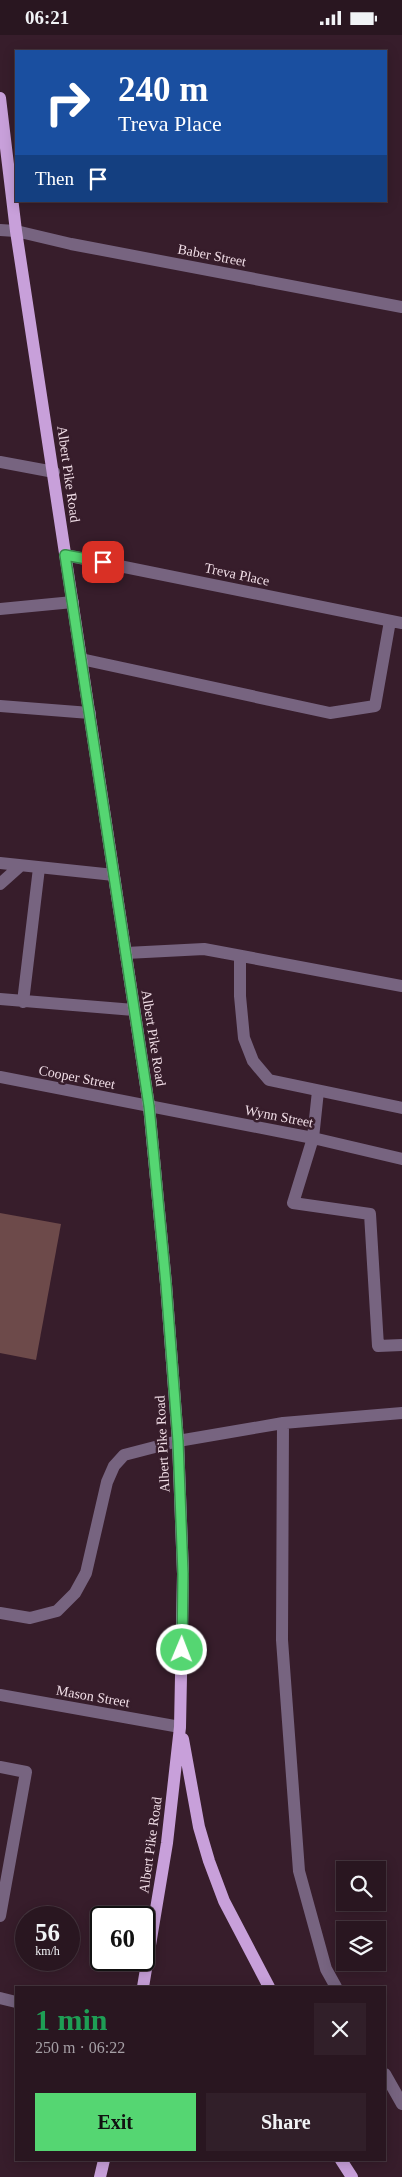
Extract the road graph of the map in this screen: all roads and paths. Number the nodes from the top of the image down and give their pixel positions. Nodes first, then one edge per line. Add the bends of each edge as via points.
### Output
1 (0, 98) edge
2 (4, 154) edge
3 (0, 230) edge
4 (16, 231) junction
5 (402, 307) edge
6 (0, 462) edge
7 (54, 472) junction
8 (65, 555) junction
9 (73, 602) junction
10 (0, 609) edge
11 (396, 622) edge
12 (81, 659) junction
13 (0, 706) edge
14 (90, 713) junction
15 (0, 863) edge
16 (20, 867) junction
17 (39, 867) junction
18 (114, 875) junction
19 (0, 884) edge
20 (126, 953) junction
21 (240, 957) junction
22 (402, 986) edge
23 (2, 997) edge
24 (23, 1002) junction
25 (134, 1010) junction
26 (0, 1077) edge
27 (318, 1091) junction
28 (149, 1106) junction
29 (402, 1108) edge
30 (313, 1139) junction
31 (402, 1159) edge
32 (402, 1345) edge
33 (402, 1413) edge
34 (283, 1423) junction
35 (178, 1441) junction
36 (0, 1613) edge
37 (0, 1695) edge
38 (180, 1727) junction
39 (0, 1767) edge
40 (0, 1916) edge
41 (143, 1986) edge
42 (268, 1986) edge
43 (335, 1986) edge
44 (0, 1998) edge
45 (15, 2002) edge
46 (386, 2075) edge
47 (402, 2104) edge
48 (104, 2161) edge
49 (342, 2161) edge
50 (345, 2161) edge
51 (100, 2177) edge
52 (352, 2177) edge

1 - 2 main road, Albert Pike Road
2 - 4 main road, Albert Pike Road
3 - 4 street, Baber Street
4 - 5 street, Baber Street
4 - 7 main road, Albert Pike Road
6 - 7 street
7 - 8 main road, Albert Pike Road
8 - 9 main road, Albert Pike Road
8 - 11 street, Treva Place
9 - 10 street
9 - 12 main road, Albert Pike Road
11 - 12 street via 375,706 330,713
12 - 14 main road, Albert Pike Road
13 - 14 street
14 - 18 main road, Albert Pike Road
15 - 16 street
16 - 17 street
16 - 19 street
17 - 18 street
17 - 24 street
18 - 20 main road, Albert Pike Road
20 - 21 street via 204,949
20 - 25 main road, Albert Pike Road
21 - 22 street
21 - 27 street via 244,1038 253,1061 269,1080
23 - 24 street
24 - 25 street
25 - 28 main road, Albert Pike Road
26 - 28 street, Cooper Street
27 - 29 street
27 - 30 street
28 - 30 street, Wynn Street
28 - 35 main road, Albert Pike Road
30 - 31 street, Wynn Street
30 - 32 street via 293,1203 370,1214 378,1346
33 - 34 street
34 - 35 street
34 - 43 street via 282,1640 299,1871 326,1969
35 - 36 street via 131,1452 114,1466 107,1482 86,1573 75,1593 57,1611 30,1617
35 - 38 main road, Albert Pike Road via 183,1574
37 - 38 street, Mason Street
38 - 41 main road, Albert Pike Road
38 - 42 main road via 199,1827 209,1861 224,1901
39 - 40 street via 26,1772
44 - 45 street
46 - 47 street
48 - 51 main road
49 - 52 main road
50 - 52 main road

